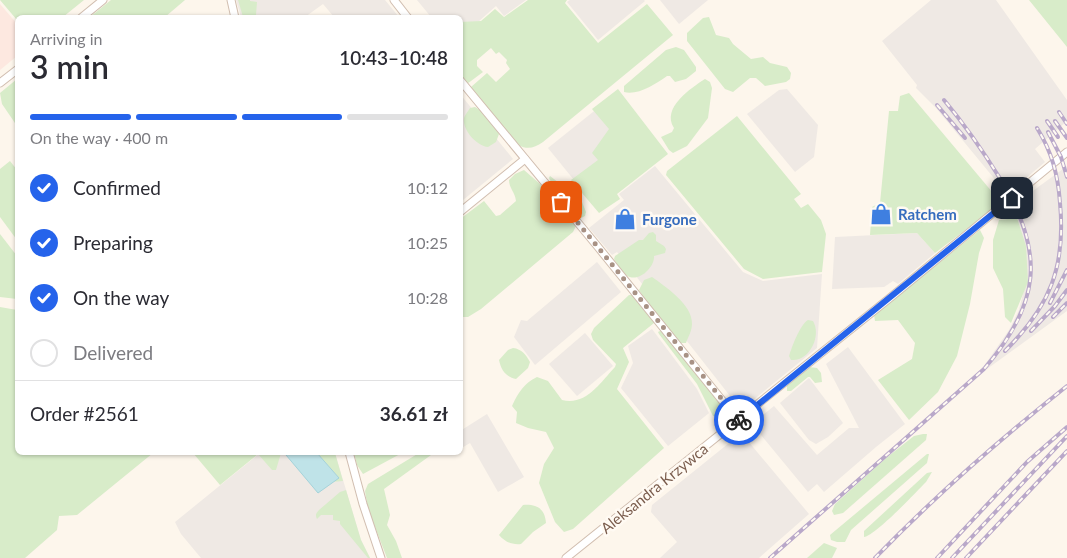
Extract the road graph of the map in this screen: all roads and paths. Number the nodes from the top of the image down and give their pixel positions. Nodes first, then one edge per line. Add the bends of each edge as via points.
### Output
1 (103, 0) edge
2 (230, 0) edge
3 (394, 0) edge
4 (85, 15) edge
5 (234, 15) edge
6 (406, 15) edge
7 (15, 71) edge
8 (0, 83) edge
9 (463, 84) edge
10 (1067, 152) edge
11 (526, 159) junction
12 (463, 210) edge
13 (738, 420) junction
14 (350, 455) edge
15 (381, 558) edge
16 (566, 558) edge

1 - 4 street
2 - 5 street
3 - 6 street
7 - 8 street
9 - 11 street
10 - 13 street, Aleksandra Krzywca
11 - 12 street
11 - 13 street
13 - 16 street, Aleksandra Krzywca
14 - 15 street

